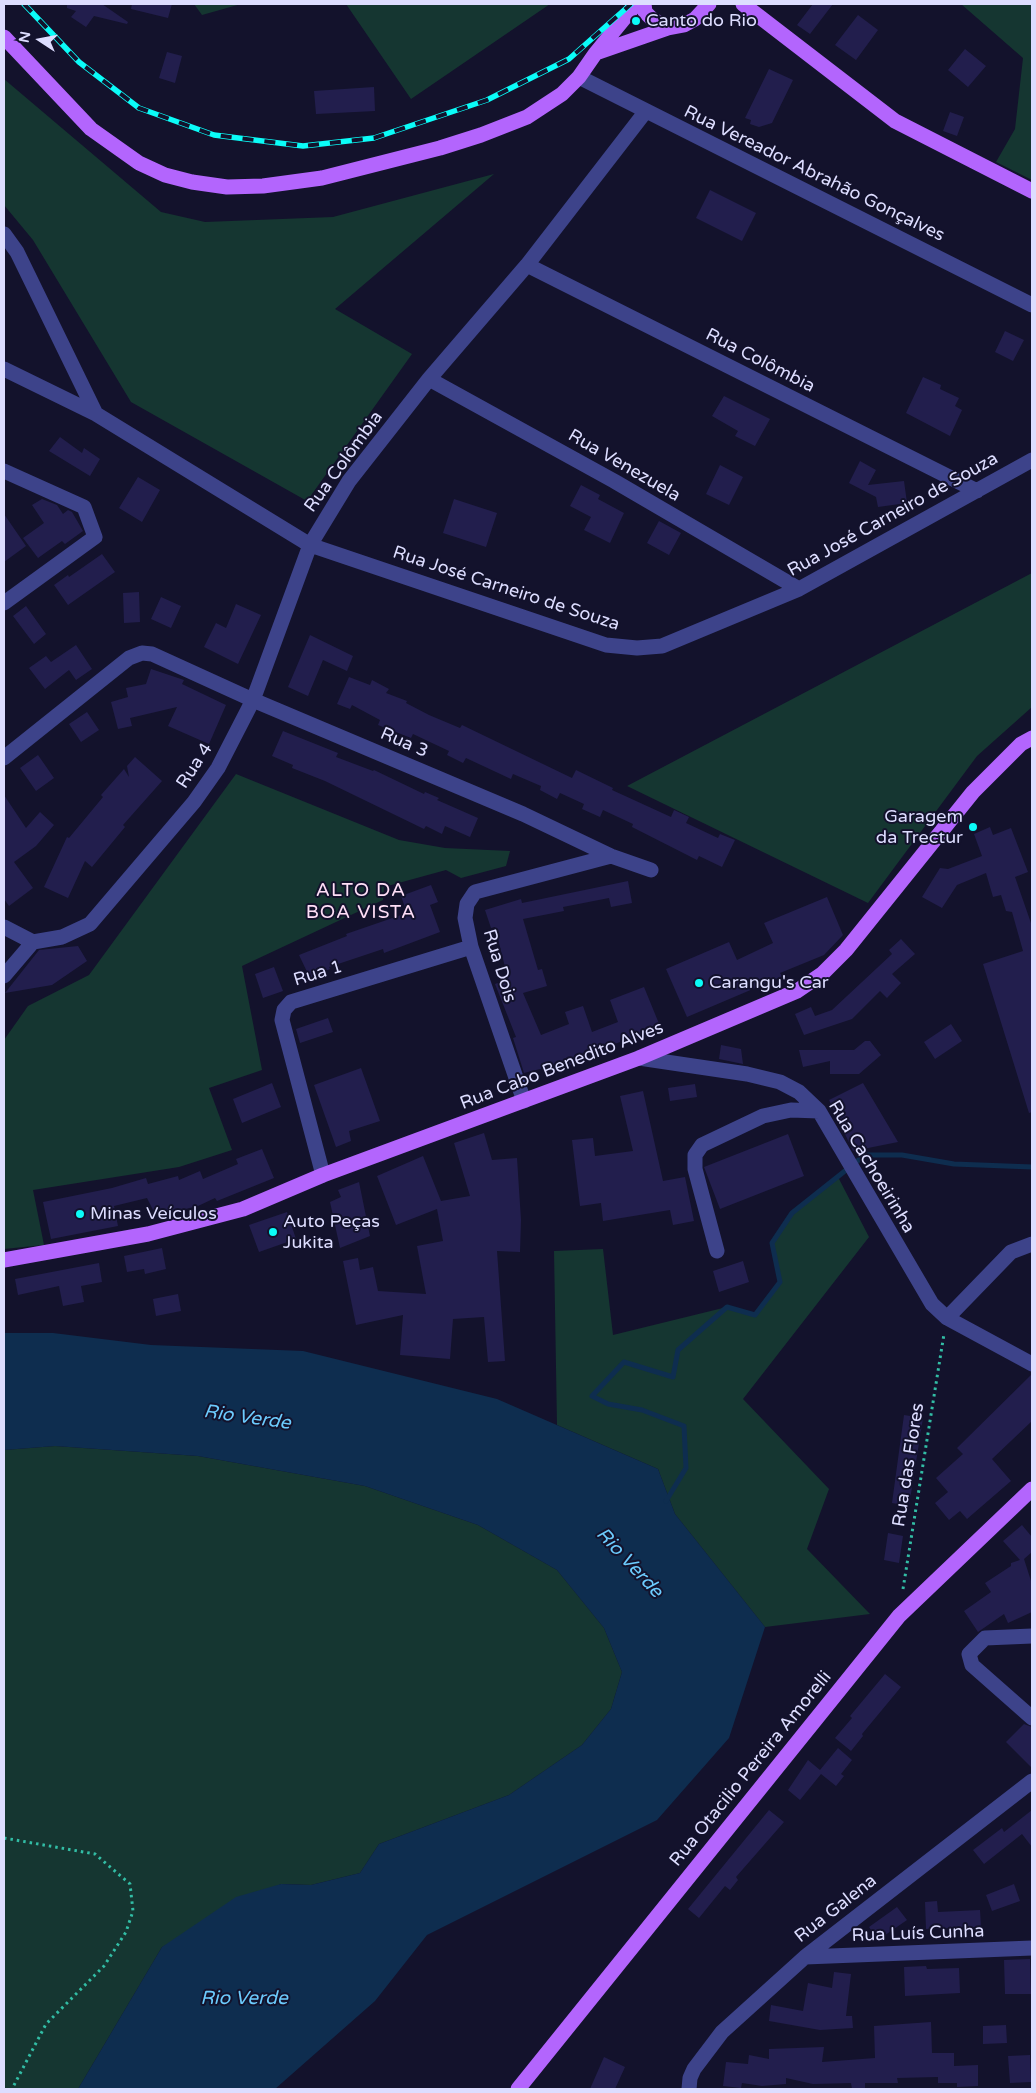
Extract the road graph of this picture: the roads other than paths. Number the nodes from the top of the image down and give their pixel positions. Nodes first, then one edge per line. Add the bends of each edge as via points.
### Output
1 (636, 4) edge
2 (644, 4) edge
3 (709, 4) edge
4 (743, 4) edge
5 (668, 28) junction
6 (4, 37) edge
7 (595, 54) junction
8 (579, 77) junction
9 (646, 111) junction
10 (1032, 192) edge
11 (4, 234) edge
12 (527, 265) junction
13 (1032, 305) edge
14 (4, 369) edge
15 (429, 379) junction
16 (96, 414) junction
17 (1032, 460) edge
18 (4, 470) edge
19 (977, 491) junction
20 (310, 545) junction
21 (799, 589) junction
22 (4, 603) edge
23 (253, 700) junction
24 (1032, 738) edge
25 (4, 758) edge
26 (611, 856) junction
27 (651, 870) dead end
28 (4, 928) edge
29 (32, 942) junction
30 (471, 947) junction
31 (4, 976) edge
32 (639, 1058) junction
33 (524, 1101) junction
34 (819, 1111) junction
35 (323, 1175) junction
36 (1032, 1244) edge
37 (717, 1251) dead end
38 (4, 1260) edge
39 (947, 1318) junction
40 (1032, 1364) edge
41 (1032, 1489) edge
42 (1032, 1636) edge
43 (1032, 1718) edge
44 (1032, 1782) edge
45 (1032, 1948) edge
46 (805, 1957) junction
47 (518, 2089) edge
48 (689, 2089) edge

1 - 7 main road
2 - 5 main road via 645,12 652,20
3 - 5 main road via 684,26
4 - 10 main road via 895,121
5 - 7 main road
6 - 8 main road via 91,129 139,163 165,175 227,187 322,178 448,146 527,116 562,94
7 - 8 main road
8 - 9 street, Rua Vereador Abrahão Gonçalves
9 - 12 street, Rua Colômbia
9 - 13 street, Rua Vereador Abrahão Gonçalves
11 - 16 street via 17,252
12 - 15 street, Rua Colômbia
12 - 19 street, Rua Colômbia
14 - 16 street, Rua José Carneiro de Souza
15 - 20 street, Rua Colômbia via 349,482
15 - 21 street, Rua Venezuela via 614,481
16 - 20 street, Rua José Carneiro de Souza
17 - 19 street, Rua José Carneiro de Souza
18 - 22 street via 84,507 95,536
19 - 21 street, Rua José Carneiro de Souza
20 - 21 street, Rua José Carneiro de Souza via 606,645 637,648 662,646
20 - 23 street, Rua 4
23 - 25 street, Rua 3 via 160,656 142,653 129,658
23 - 26 street, Rua 3 via 514,810
23 - 29 street, Rua 4 via 218,768 194,802 90,924 62,937
24 - 32 main road, Rua Cabo Benedito Alves via 1021,744 973,792 884,906 822,974 797,990
26 - 27 street, Rua 3
26 - 30 street, Rua Dois via 475,892 467,904 465,918
28 - 29 street
29 - 31 street
30 - 33 street, Rua Dois
30 - 35 street, Rua 1 via 291,1002 284,1010 282,1020
32 - 33 main road, Rua Cabo Benedito Alves
32 - 34 street, Rua Cachoeirinha via 780,1082 800,1092
33 - 35 main road, Rua Cabo Benedito Alves
34 - 37 street via 791,1110 763,1116 702,1145 696,1155 695,1169
34 - 39 street, Rua Cachoeirinha via 932,1304
35 - 38 main road, Rua Cabo Benedito Alves via 224,1214 148,1234
36 - 39 street via 1011,1252
39 - 40 street, Rua Cachoeirinha
41 - 47 main road, Rua Otacilio Pereira Amorelli via 899,1616
42 - 43 street via 985,1638 968,1654 972,1665
44 - 46 street, Rua Galena
45 - 46 street, Rua Luís Cunha
46 - 48 street, Rua Galena via 722,2032 694,2069

